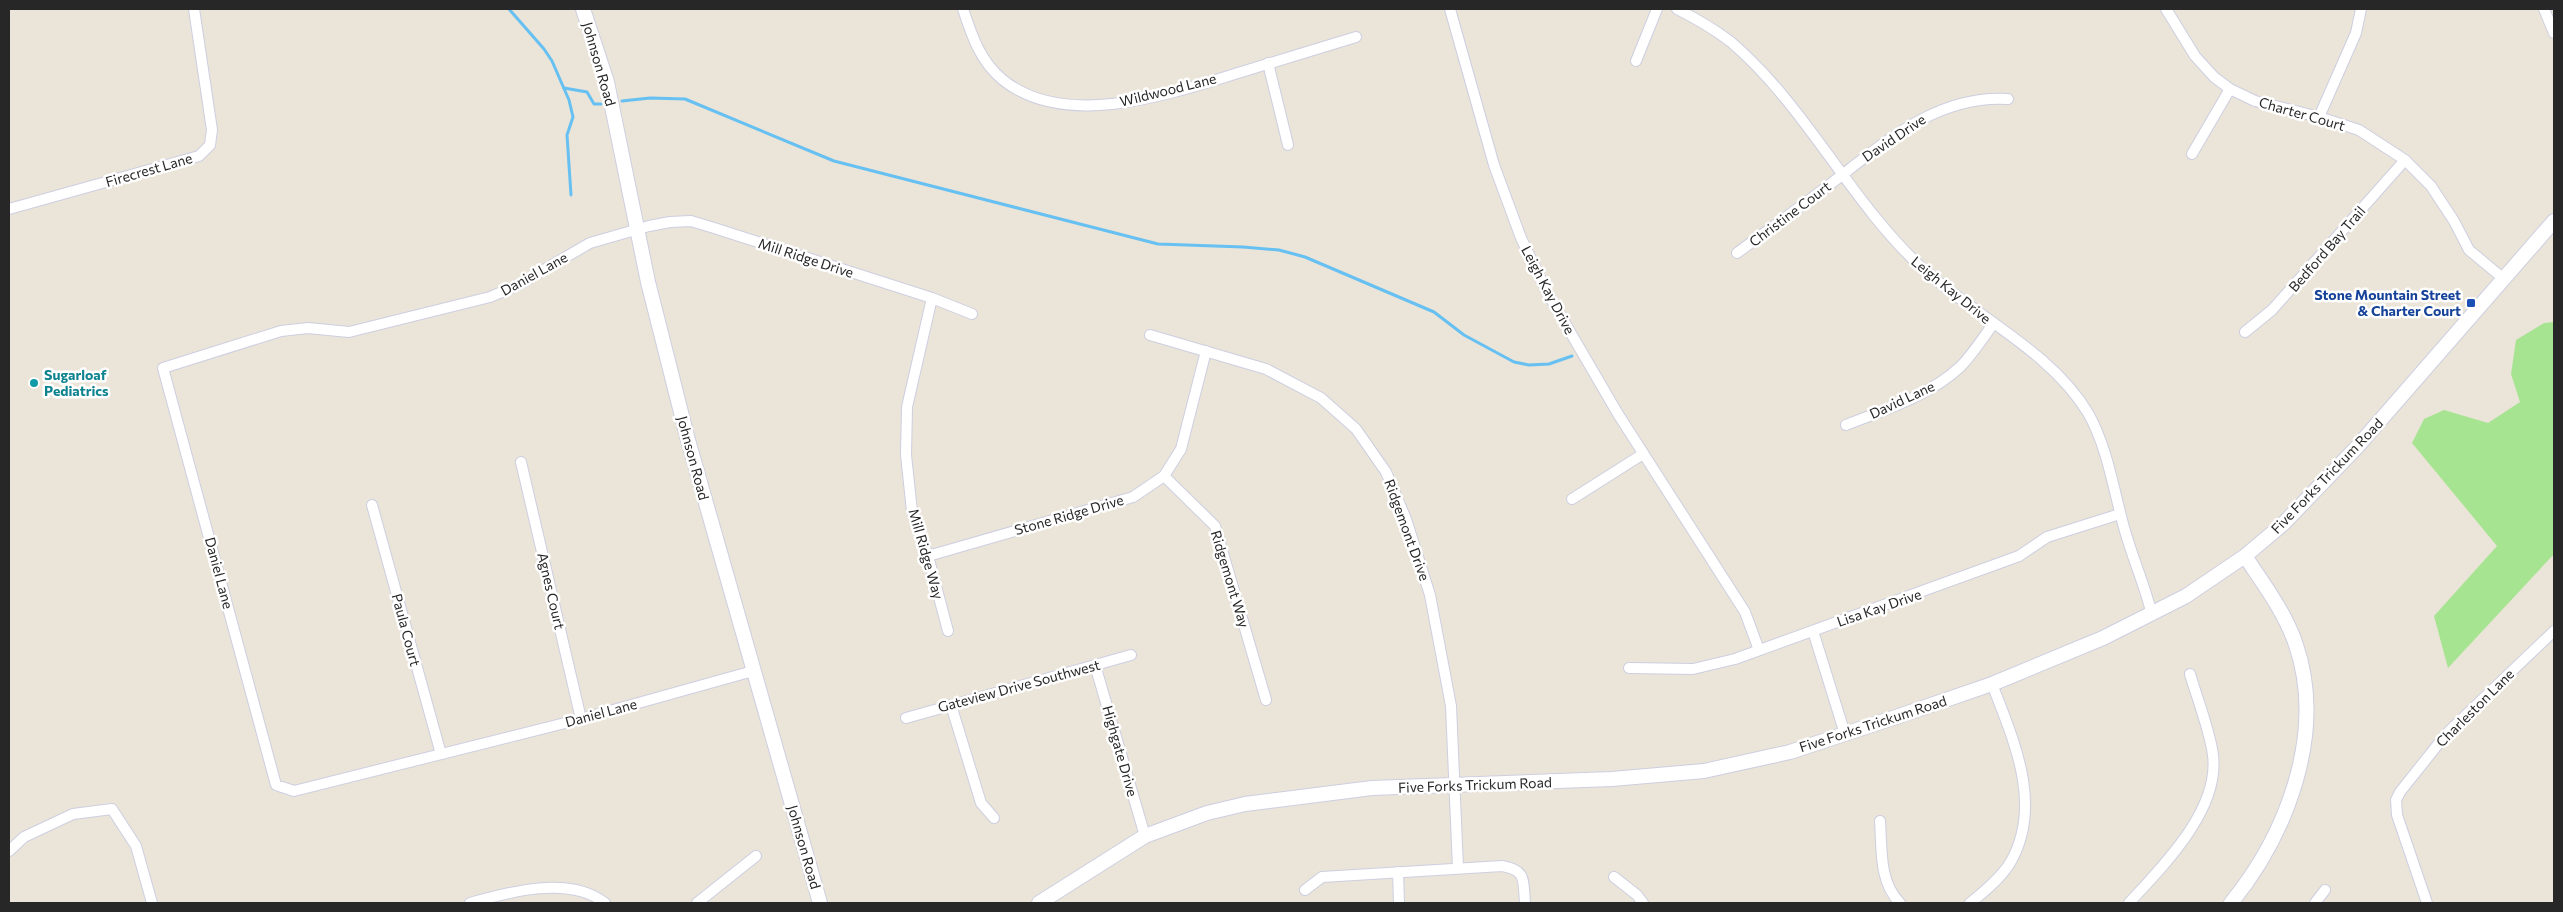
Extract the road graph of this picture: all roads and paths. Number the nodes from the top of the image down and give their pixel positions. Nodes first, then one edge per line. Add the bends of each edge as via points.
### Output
1 (194, 9) edge
2 (963, 9) edge
3 (1450, 9) edge
4 (1657, 9) edge
5 (1676, 9) edge
6 (2166, 9) edge
7 (2361, 9) edge
8 (2544, 9) edge
9 (586, 10) edge
10 (2554, 33) edge
11 (1356, 37) dead end
12 (1636, 61) dead end
13 (1268, 63) junction
14 (2230, 89) junction
15 (2008, 100) dead end
16 (2319, 117) junction
17 (1288, 145) dead end
18 (2192, 154) dead end
19 (2405, 160) junction
20 (1842, 175) junction
21 (9, 210) edge
22 (2554, 221) edge
23 (638, 230) junction
24 (1737, 252) dead end
25 (2504, 279) junction
26 (932, 298) junction
27 (972, 314) dead end
28 (1993, 324) junction
29 (2245, 332) dead end
30 (1150, 335) dead end
31 (1206, 351) junction
32 (1846, 425) dead end
33 (1643, 454) junction
34 (521, 462) dead end
35 (1164, 476) junction
36 (1572, 499) dead end
37 (372, 505) dead end
38 (2120, 514) junction
39 (928, 556) junction
40 (2245, 556) junction
41 (2152, 615) junction
42 (948, 631) dead end
43 (1813, 631) junction
44 (2554, 632) edge
45 (1759, 650) junction
46 (1131, 655) dead end
47 (1095, 665) junction
48 (1629, 668) dead end
49 (753, 672) junction
50 (2190, 674) dead end
51 (1992, 684) junction
52 (1266, 700) dead end
53 (951, 705) junction
54 (906, 718) dead end
55 (582, 719) junction
56 (1845, 734) junction
57 (441, 754) junction
58 (1453, 787) junction
59 (994, 818) dead end
60 (1880, 822) dead end
61 (1145, 836) junction
62 (9, 851) edge
63 (756, 856) dead end
64 (1458, 868) junction
65 (1398, 872) junction
66 (1614, 878) dead end
67 (1305, 890) dead end
68 (2325, 890) dead end
69 (502, 899) edge
70 (152, 903) edge
71 (470, 903) edge
72 (605, 903) edge
73 (697, 903) edge
74 (820, 903) edge
75 (1039, 903) edge
76 (1399, 903) edge
77 (1525, 903) edge
78 (1642, 903) edge
79 (1900, 903) edge
80 (1970, 903) edge
81 (2129, 903) edge
82 (2231, 903) edge
83 (2316, 903) edge
84 (2427, 903) edge

1 - 21 street, Firecrest Lane via 212,130 210,145 199,156
2 - 13 street, Wildwood Lane via 974,44 1003,79 1018,90 1057,102 1110,104 1151,98
3 - 33 street, Leigh Kay Drive via 1494,165 1520,238 1553,303
4 - 12 street
5 - 20 street, Leigh Kay Drive via 1718,33 1755,64
6 - 14 street, Charter Court via 2195,56
7 - 16 street via 2356,34
8 - 10 street
9 - 23 main road, Johnson Road via 607,82
11 - 13 street, Wildwood Lane
13 - 17 street
14 - 16 street, Charter Court via 2255,100
14 - 18 street
15 - 20 street, David Drive via 1980,99 1940,109 1908,126
16 - 19 street, Charter Court via 2358,130
19 - 25 street, Charter Court via 2431,186 2469,250
19 - 29 street, Bedford Bay Trail via 2272,310
20 - 24 street, Christine Court
20 - 28 street, Leigh Kay Drive via 1904,250
22 - 25 main road, Five Forks Trickum Road
23 - 26 street, Mill Ridge Drive via 670,222 691,221
23 - 49 main road, Johnson Road via 688,440
23 - 57 street, Daniel Lane via 590,243 516,286 490,297 349,332 308,328 281,331 163,368 276,785 294,791
25 - 40 main road, Five Forks Trickum Road via 2318,489
26 - 27 street, Mill Ridge Drive
26 - 39 street, Mill Ridge Way via 907,408 906,455 912,511
28 - 32 street, David Lane via 1960,367 1941,381 1921,394
28 - 38 street, Leigh Kay Drive via 2054,371 2082,405 2094,425
30 - 31 street, Ridgemont Drive
31 - 35 street, Stone Ridge Drive via 1181,449
31 - 58 street, Ridgemont Drive via 1266,369 1320,398 1356,429 1386,472 1406,519 1430,595 1451,706
33 - 36 street
33 - 45 street, Leigh Kay Drive via 1745,612
34 - 55 street, Agnes Court
35 - 39 street, Stone Ridge Drive via 1133,497
35 - 52 street, Ridgemont Way via 1215,526
37 - 57 street, Paula Court
38 - 41 street, Leigh Kay Drive
38 - 43 street, Lisa Kay Drive via 2059,532 2018,556
39 - 42 street, Mill Ridge Way
40 - 41 main road, Five Forks Trickum Road
40 - 82 main road via 2288,624 2302,664 2308,702 2305,736 2287,806 2271,844
41 - 51 main road, Five Forks Trickum Road
43 - 45 street, Lisa Kay Drive
43 - 56 street
44 - 84 street, Charleston Lane via 2447,733 2396,800 2397,815
45 - 48 street, Lisa Kay Drive via 1693,669
46 - 47 street, Gateview Drive Southwest
47 - 53 street, Gateview Drive Southwest
47 - 61 street, Highgate Drive
49 - 55 street, Daniel Lane
49 - 74 main road, Johnson Road
50 - 81 street via 2213,755 2212,785 2197,821
51 - 56 main road, Five Forks Trickum Road
51 - 80 street via 2021,765 2026,793 2022,831 2010,862
53 - 54 street, Gateview Drive Southwest
53 - 59 street via 981,803
55 - 57 street, Daniel Lane
56 - 58 main road, Five Forks Trickum Road via 1790,752 1704,771 1659,777
58 - 61 main road, Five Forks Trickum Road via 1372,788 1245,804 1207,813
58 - 64 street, Ridgemont Drive
60 - 79 street via 1883,871 1893,896
61 - 75 main road, Five Forks Trickum Road
62 - 70 street via 24,837 73,814 112,809 136,846
63 - 73 street
64 - 65 street
64 - 77 street via 1515,868 1522,875
65 - 67 street via 1322,877
65 - 76 street
66 - 78 street via 1637,895
68 - 83 street
69 - 71 street
69 - 72 street via 549,888 584,893

